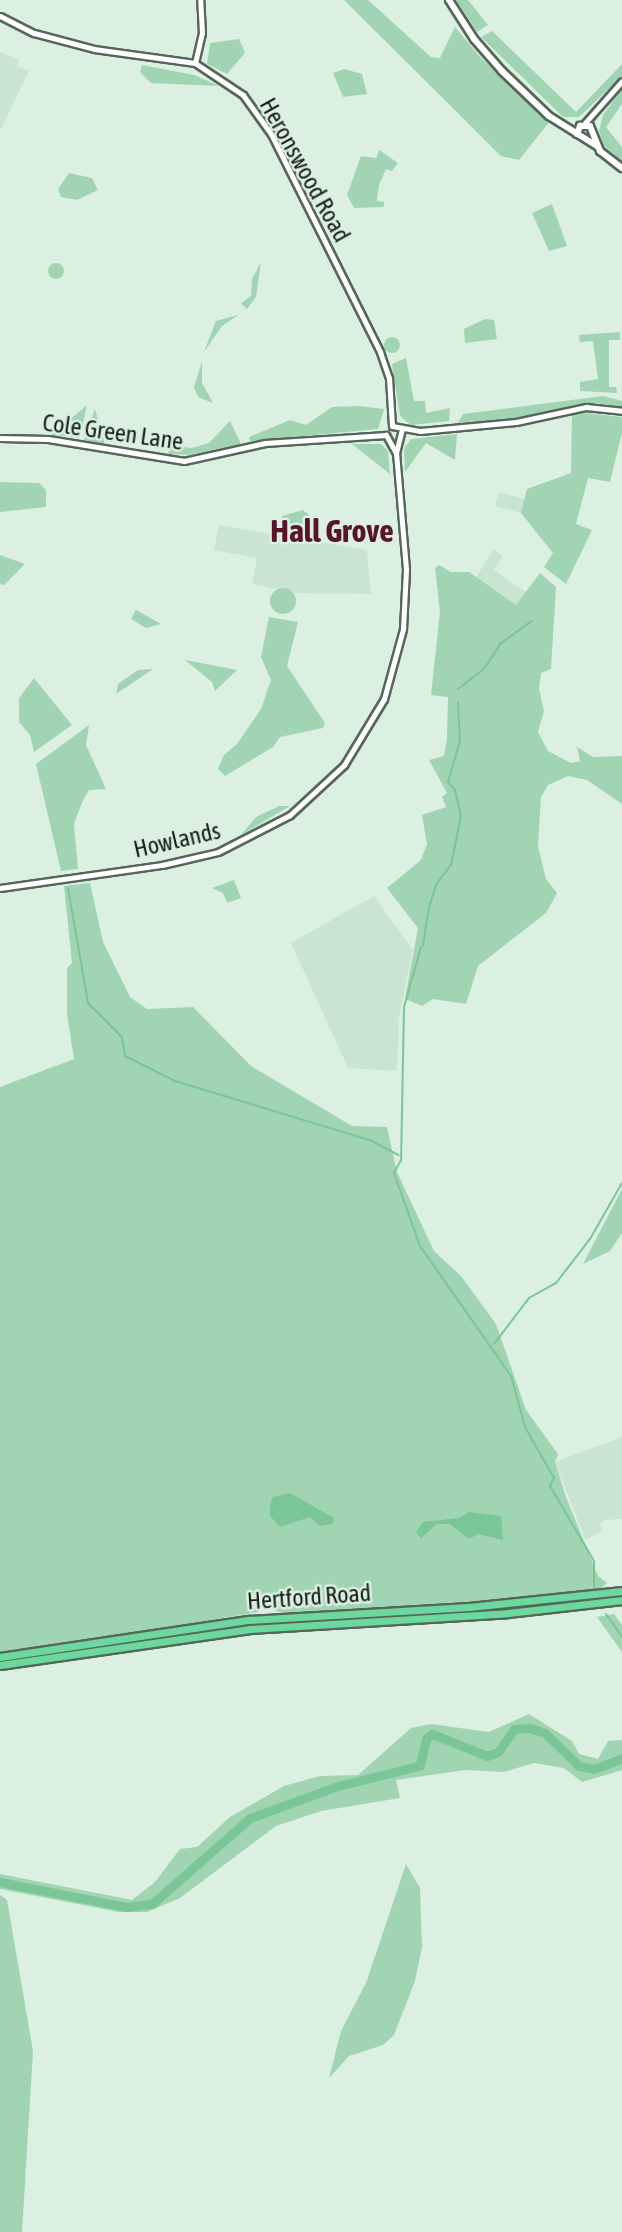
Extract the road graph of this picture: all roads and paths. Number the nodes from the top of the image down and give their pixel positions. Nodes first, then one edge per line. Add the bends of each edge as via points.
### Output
1 (200, 0) edge
2 (449, 0) edge
3 (0, 16) edge
4 (195, 63) junction
5 (622, 81) edge
6 (596, 114) junction
7 (580, 128) junction
8 (593, 131) junction
9 (586, 141) junction
10 (597, 146) junction
11 (622, 169) edge
12 (622, 411) edge
13 (392, 426) junction
14 (402, 429) junction
15 (420, 431) junction
16 (0, 438) edge
17 (387, 438) junction
18 (402, 440) junction
19 (396, 453) junction
20 (0, 888) edge
21 (622, 1591) edge
22 (622, 1600) edge
23 (0, 1657) edge
24 (0, 1665) edge

1 - 4 street via 202,33
2 - 7 main road via 502,71 568,127
3 - 4 street, Heronswood Road via 34,33 93,49
4 - 13 street, Heronswood Road via 243,95 271,134 384,360
5 - 6 street
6 - 7 street
6 - 8 street
7 - 8 main road
7 - 9 main road
8 - 9 main road
8 - 10 main road
9 - 10 main road
10 - 11 main road
12 - 15 street via 586,407 516,422
13 - 14 street
13 - 17 street
14 - 15 street
14 - 18 street
15 - 18 street
16 - 17 street, Cole Green Lane via 48,439 184,461 265,443
17 - 18 street, Cole Green Lane
17 - 19 street, Howlands
18 - 19 street, Howlands
19 - 20 street, Howlands via 405,569 401,638 372,725 331,780 271,828 218,852 162,865
21 - 23 highway, Hertford Road via 468,1608 249,1620
22 - 24 highway, Hertford Road via 508,1613 250,1629

